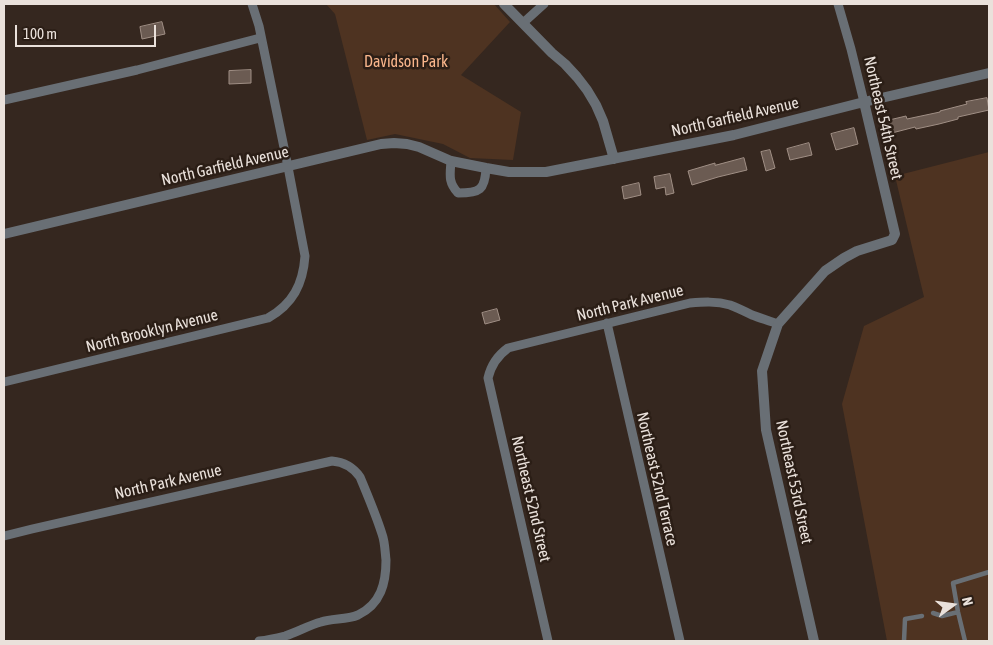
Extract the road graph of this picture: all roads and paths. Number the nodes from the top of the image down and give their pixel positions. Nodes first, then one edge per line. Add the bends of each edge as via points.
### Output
1 (252, 4) edge
2 (504, 4) edge
3 (544, 4) edge
4 (838, 4) edge
5 (523, 23) junction
6 (260, 38) junction
7 (989, 73) edge
8 (4, 100) edge
9 (864, 102) junction
10 (614, 159) junction
11 (451, 161) junction
12 (288, 167) junction
13 (486, 168) junction
14 (4, 234) edge
15 (892, 240) joint
16 (606, 323) junction
17 (778, 324) junction
18 (493, 364) joint
19 (4, 382) edge
20 (4, 536) edge
21 (989, 572) edge
22 (958, 612) junction
23 (933, 613) dead end
24 (922, 616) dead end
25 (259, 641) edge
26 (548, 641) edge
27 (680, 641) edge
28 (814, 641) edge
29 (904, 641) edge
30 (965, 641) edge

1 - 6 street
2 - 5 street
3 - 5 street
4 - 9 street, Northeast 54th Street
5 - 10 street via 587,90 603,121
6 - 8 street
6 - 12 street
7 - 9 street, North Garfield Avenue
9 - 10 street, North Garfield Avenue via 734,135
9 - 15 street, Northeast 54th Street via 895,234
10 - 13 street, North Garfield Avenue via 546,172
11 - 12 street, North Garfield Avenue via 419,147 394,143
11 - 13 street, North Garfield Avenue
11 - 13 street via 449,179 458,193 480,189 485,181
12 - 14 street, North Garfield Avenue
12 - 19 street, North Brooklyn Avenue via 305,256 300,283 285,306 268,318
15 - 17 street, Northeast 53rd Street via 857,251 825,271
16 - 17 street, North Park Avenue via 690,303 716,302
16 - 18 street, North Park Avenue via 508,348
16 - 27 street, Northeast 52nd Terrace
17 - 28 street, Northeast 53rd Street via 762,371 766,430
18 - 26 street, Northeast 52nd Street via 488,378
20 - 25 street, North Park Avenue via 339,461 360,477 383,535 384,586 369,608 358,615 319,622 286,636
21 - 22 lane via 953,582
22 - 23 lane via 942,616
22 - 30 lane
24 - 29 lane via 905,620

